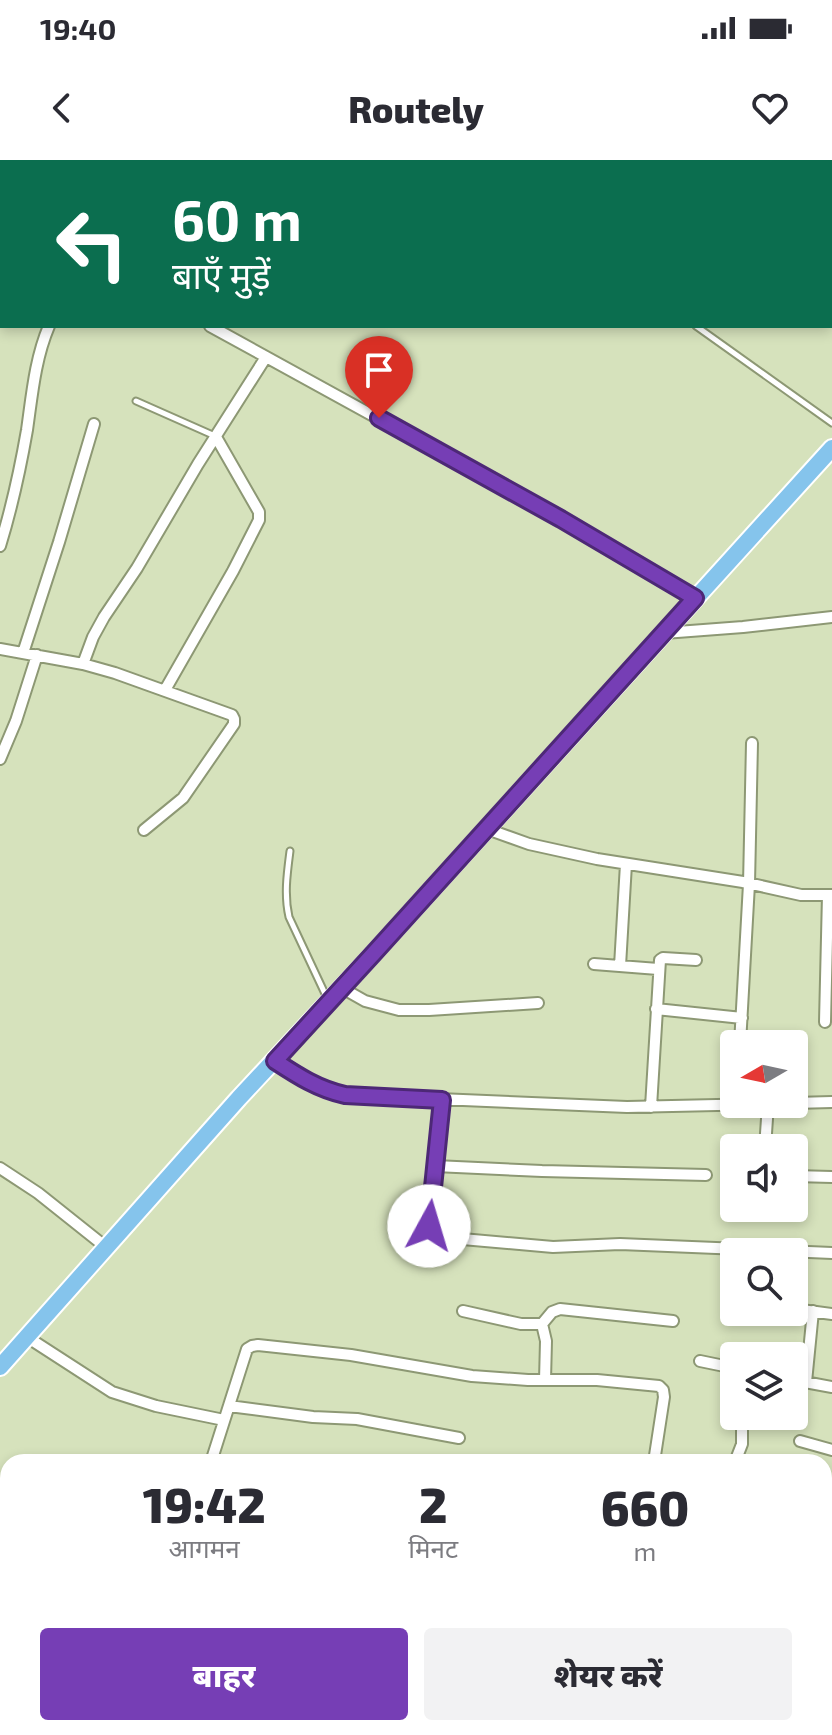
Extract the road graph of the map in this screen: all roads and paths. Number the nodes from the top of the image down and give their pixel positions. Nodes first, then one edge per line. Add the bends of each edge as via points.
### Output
1 (48, 328) edge
2 (699, 328) edge
3 (228, 331) edge
4 (266, 357) junction
5 (136, 401) dead end
6 (832, 423) edge
7 (94, 424) dead end
8 (216, 437) junction
9 (832, 448) edge
10 (2, 529) edge
11 (0, 546) edge
12 (695, 598) junction
13 (832, 617) edge
14 (664, 633) junction
15 (0, 649) edge
16 (23, 653) junction
17 (37, 655) junction
18 (83, 664) junction
19 (165, 690) junction
20 (752, 743) dead end
21 (0, 759) edge
22 (487, 829) junction
23 (144, 830) dead end
24 (290, 851) dead end
25 (626, 864) junction
26 (749, 884) junction
27 (830, 895) edge
28 (696, 960) dead end
29 (594, 964) dead end
30 (620, 966) junction
31 (658, 969) junction
32 (342, 988) junction
33 (329, 1002) junction
34 (538, 1003) dead end
35 (656, 1009) junction
36 (742, 1018) junction
37 (825, 1022) dead end
38 (741, 1030) edge
39 (275, 1061) junction
40 (442, 1100) junction
41 (832, 1102) edge
42 (808, 1103) edge
43 (720, 1105) edge
44 (651, 1107) junction
45 (435, 1166) junction
46 (0, 1168) edge
47 (706, 1175) dead end
48 (808, 1176) edge
49 (832, 1177) edge
50 (107, 1248) junction
51 (832, 1253) edge
52 (808, 1310) edge
53 (463, 1311) dead end
54 (813, 1311) junction
55 (832, 1314) edge
56 (673, 1321) dead end
57 (542, 1324) junction
58 (27, 1337) junction
59 (700, 1361) dead end
60 (808, 1362) edge
61 (720, 1365) edge
62 (0, 1367) edge
63 (545, 1380) junction
64 (808, 1382) edge
65 (832, 1387) edge
66 (229, 1406) junction
67 (224, 1420) junction
68 (742, 1430) edge
69 (459, 1438) dead end
70 (800, 1441) dead end
71 (832, 1450) edge
72 (213, 1454) edge
73 (655, 1454) edge
74 (738, 1454) edge

1 - 10 street via 19,480
2 - 6 lane
3 - 4 street
4 - 8 street
4 - 12 street
5 - 8 lane
7 - 16 street
8 - 18 street via 104,617
8 - 19 street via 259,520
9 - 12 main road
10 - 11 street
12 - 14 main road
13 - 14 street
14 - 22 main road
15 - 16 street
16 - 17 street
17 - 18 street
17 - 21 street
18 - 19 street
19 - 23 street via 227,712 234,724 183,798
20 - 26 street
22 - 25 street via 549,850
22 - 32 main road
24 - 33 lane via 289,917
25 - 26 street
25 - 30 street
26 - 27 street
26 - 36 street
27 - 37 street
28 - 31 street via 663,958
29 - 30 street
30 - 31 street
31 - 35 street
32 - 33 main road
32 - 34 street via 399,1010
33 - 39 main road
35 - 36 street
35 - 44 street
36 - 38 street
39 - 40 street via 330,1092
39 - 50 main road
40 - 44 street
40 - 45 street
41 - 42 street
43 - 44 street
45 - 47 street
45 - 51 street via 429,1226 439,1236 553,1247 620,1244
46 - 50 street
48 - 49 street
50 - 58 main road
52 - 54 street
53 - 57 street
54 - 55 street
54 - 60 street
56 - 57 street via 560,1309
57 - 63 street
58 - 62 main road
58 - 67 street via 112,1392
59 - 61 street
63 - 66 street via 472,1376 351,1355 252,1346
63 - 73 street via 659,1386 664,1397
64 - 65 street
66 - 67 street
66 - 69 street via 357,1419
67 - 72 street
68 - 74 street
70 - 71 street

